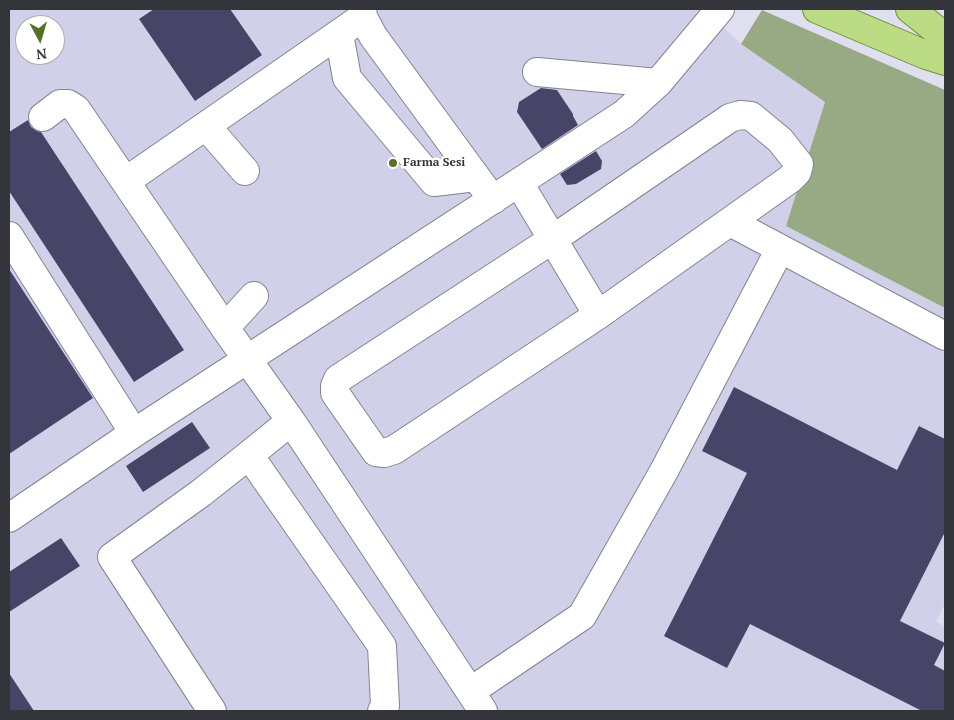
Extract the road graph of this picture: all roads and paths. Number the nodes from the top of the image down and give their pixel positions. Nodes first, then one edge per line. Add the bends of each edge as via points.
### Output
1 (690, 9) edge
2 (720, 9) edge
3 (817, 9) edge
4 (910, 9) edge
5 (363, 13) edge
6 (339, 34) junction
7 (945, 37) edge
8 (695, 38) junction
9 (945, 61) edge
10 (537, 72) dead end
11 (658, 83) junction
12 (42, 117) dead end
13 (206, 126) junction
14 (245, 170) dead end
15 (476, 177) junction
16 (126, 181) junction
17 (519, 183) junction
18 (493, 200) junction
19 (730, 222) junction
20 (9, 236) edge
21 (553, 239) junction
22 (780, 249) junction
23 (254, 296) dead end
24 (598, 315) junction
25 (225, 328) junction
26 (945, 336) edge
27 (247, 360) junction
28 (291, 421) junction
29 (134, 433) junction
30 (249, 454) junction
31 (9, 518) edge
32 (477, 701) edge
33 (212, 711) edge
34 (382, 711) edge

1 - 8 street
2 - 8 street
3 - 9 main road
4 - 7 main road
5 - 6 street
5 - 15 street via 374,36
6 - 13 street
6 - 15 street via 347,78 434,182
8 - 11 street
10 - 11 street
11 - 17 street via 624,114
12 - 16 street via 60,104 76,108
13 - 14 street
13 - 16 street
15 - 18 street
16 - 25 street
17 - 18 street
17 - 21 street
18 - 27 street
19 - 21 street via 790,179 799,164 780,140 751,116 730,118
19 - 22 street
19 - 24 street
20 - 29 street
21 - 24 street
21 - 24 street via 338,379 335,393 376,452 384,453 394,450
22 - 26 street
22 - 32 street via 664,471 582,616
23 - 25 street
25 - 27 street
27 - 28 street
27 - 29 street
28 - 30 street
28 - 32 street
29 - 31 street
30 - 33 street via 112,557
30 - 34 street via 382,646 385,706

